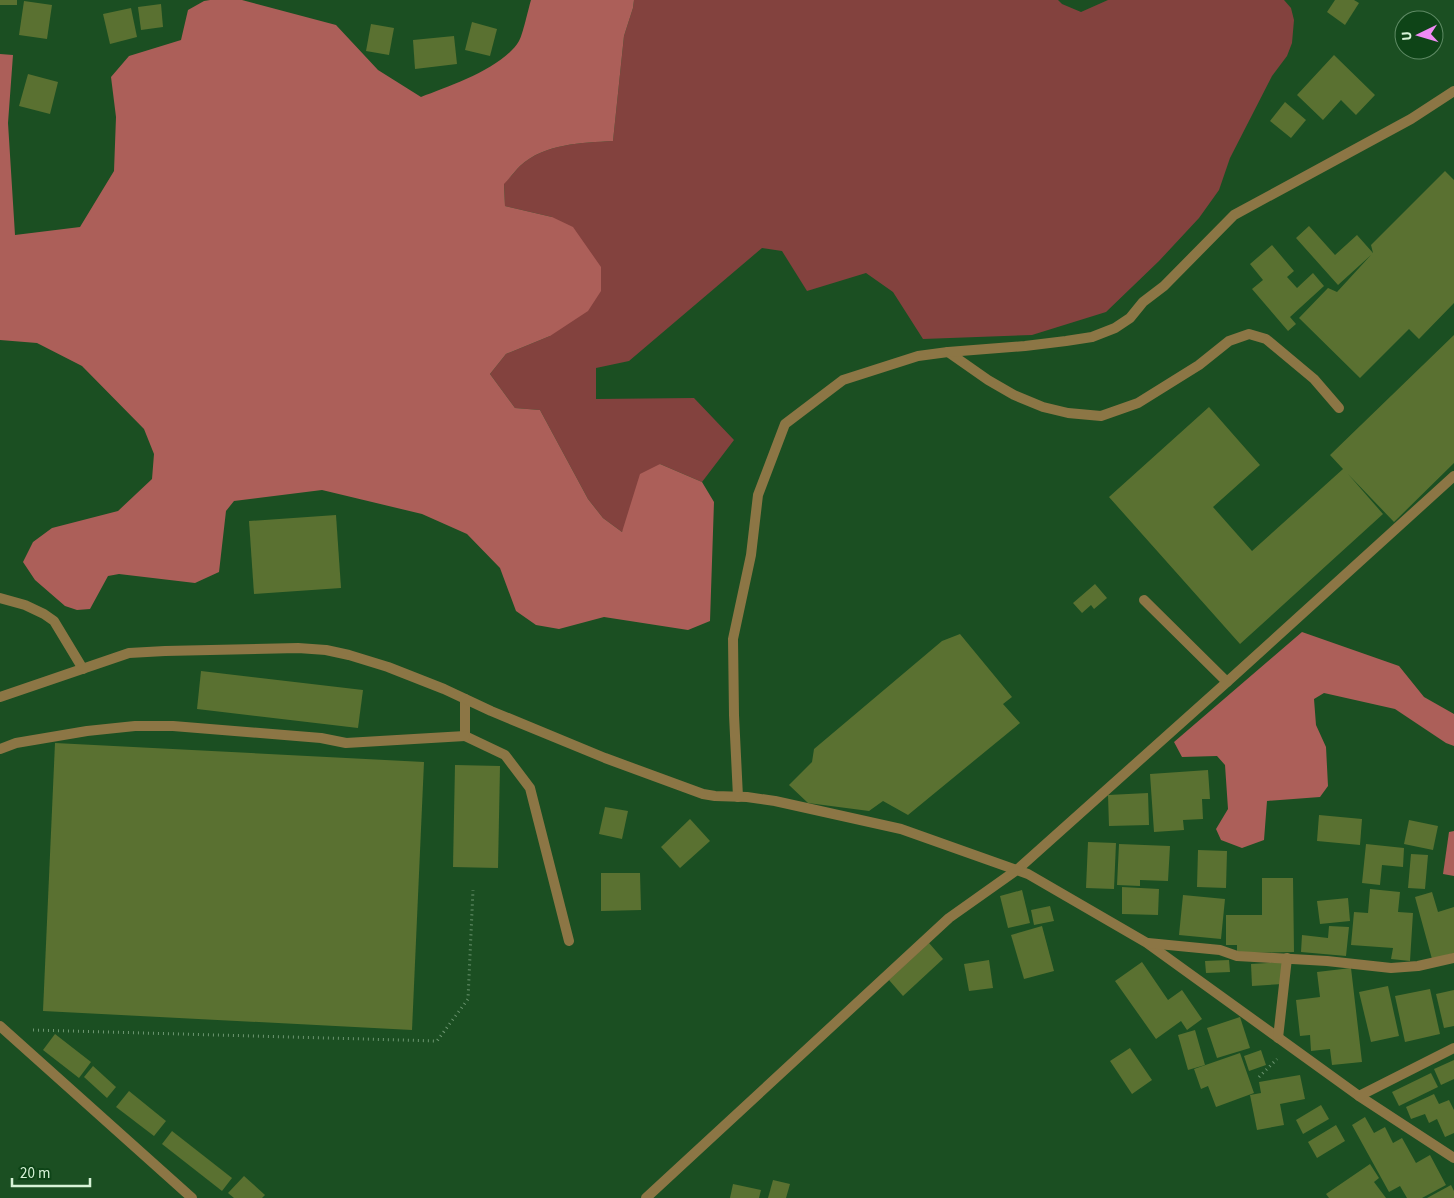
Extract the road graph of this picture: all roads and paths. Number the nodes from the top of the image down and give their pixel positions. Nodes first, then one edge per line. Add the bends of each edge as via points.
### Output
1 (1454, 91) edge
2 (948, 352) junction
3 (1339, 408) dead end
4 (1454, 476) edge
5 (0, 598) edge
6 (1144, 600) dead end
7 (83, 668) junction
8 (1227, 682) junction
9 (0, 696) edge
10 (465, 700) junction
11 (465, 736) junction
12 (0, 749) edge
13 (738, 797) junction
14 (1018, 869) junction
15 (473, 890) dead end
16 (569, 941) dead end
17 (1147, 943) junction
18 (1287, 958) junction
19 (1454, 958) edge
20 (2, 1028) edge
21 (1278, 1038) junction
22 (1290, 1046) junction
23 (1454, 1048) edge
24 (1259, 1077) dead end
25 (1358, 1096) junction
26 (1454, 1158) edge
27 (192, 1198) edge
28 (646, 1198) edge

1 - 2 street via 1411,119 1234,215 1164,286 1115,328 1092,337 1066,341
2 - 3 street via 988,380 1035,404 1068,414 1101,416 1138,403 1199,365 1229,341 1249,334 1266,340 1314,379
2 - 13 street via 918,356 843,380 785,424 758,495 751,555 734,639
4 - 8 street
5 - 7 street via 25,605 54,621
6 - 8 street
7 - 9 street
7 - 10 street via 122,654 147,651 326,650 388,666
8 - 14 street
10 - 11 street
10 - 13 street via 692,791
11 - 12 street via 346,743 311,737 135,726 87,731
11 - 16 street via 505,755 530,788
13 - 14 street via 901,828
14 - 17 street
14 - 28 street via 949,918
15 - 20 path via 468,999 436,1041
17 - 18 street via 1220,950 1237,956
17 - 21 street
18 - 19 street via 1391,968
18 - 21 street
20 - 27 street
21 - 22 street
22 - 24 path
22 - 25 street
23 - 25 street
25 - 26 street

